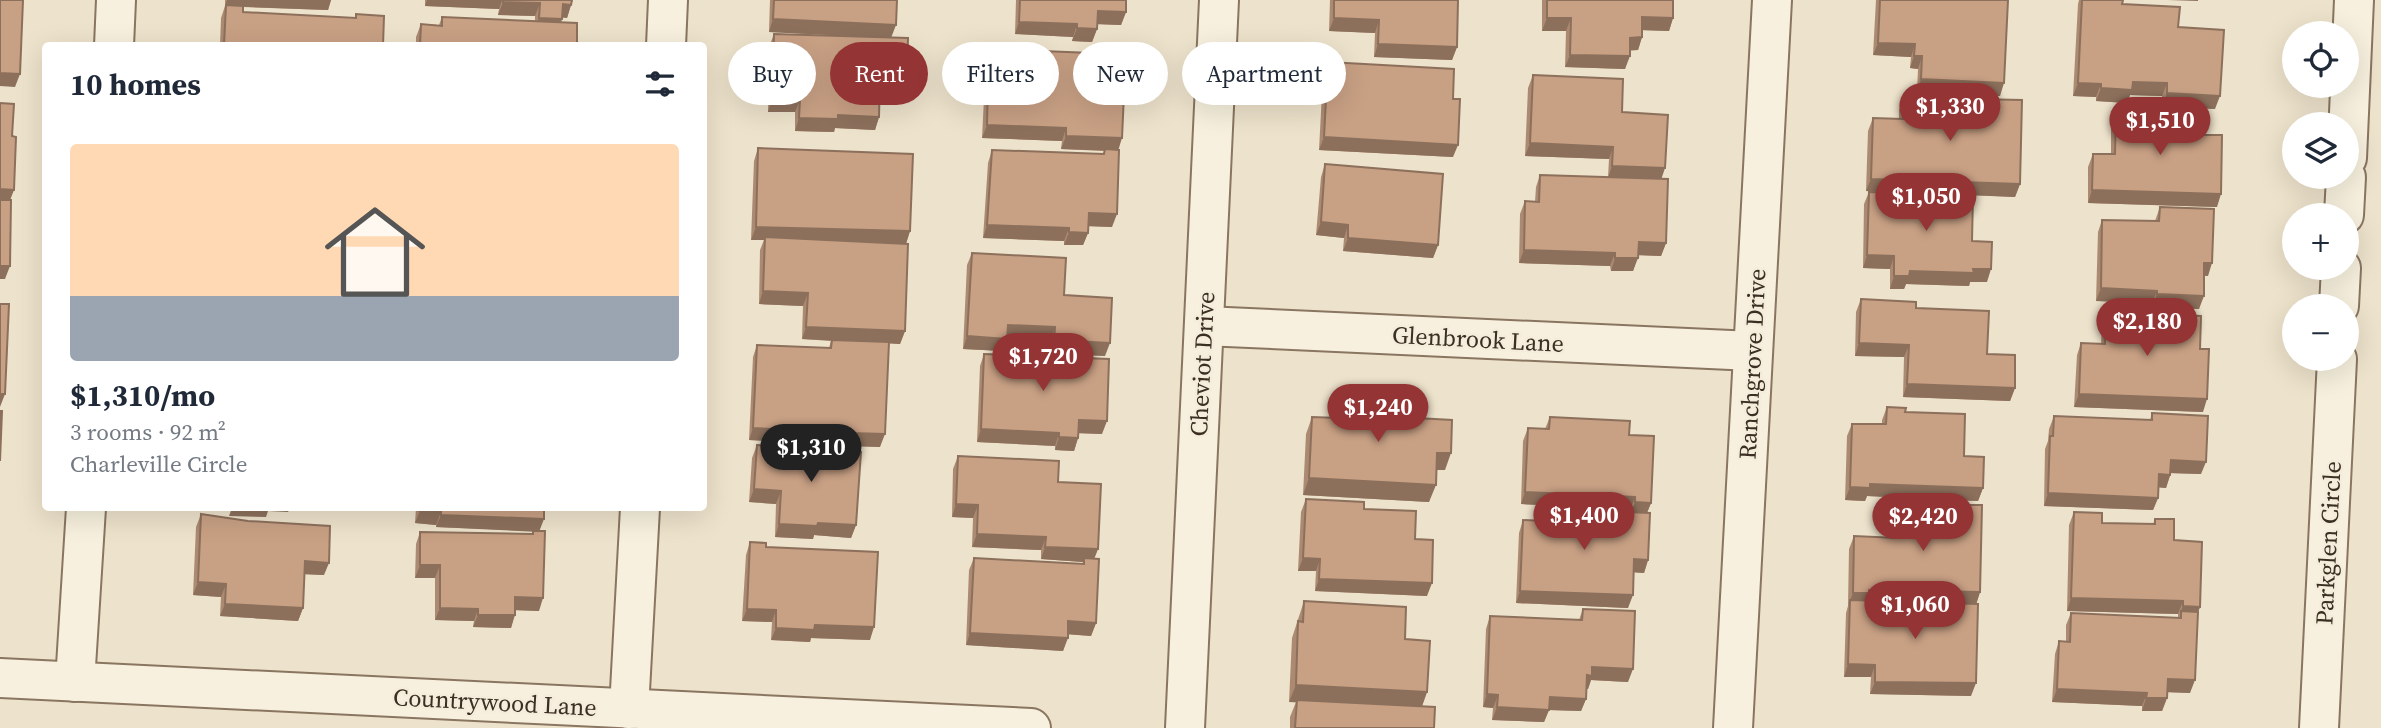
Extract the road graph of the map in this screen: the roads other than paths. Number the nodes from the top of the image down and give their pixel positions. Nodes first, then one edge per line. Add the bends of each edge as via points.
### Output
1 (116, 0) edge
2 (668, 0) edge
3 (1219, 0) edge
4 (1773, 0) edge
5 (2354, 0) edge
6 (114, 42) edge
7 (666, 42) edge
8 (2349, 112) edge
9 (1204, 326) junction
10 (1753, 351) junction
11 (2336, 371) edge
12 (86, 511) edge
13 (640, 511) edge
14 (0, 678) edge
15 (75, 682) junction
16 (629, 709) junction
17 (1031, 728) edge
18 (1185, 728) edge
19 (1733, 728) edge
20 (2319, 728) edge

1 - 6 street
2 - 7 street
3 - 9 street, Cheviot Drive
4 - 10 street, Ranchgrove Drive
5 - 8 street
9 - 10 street, Glenbrook Lane
9 - 18 street, Cheviot Drive
10 - 19 street, Ranchgrove Drive
11 - 20 street, Parkglen Circle
12 - 15 street
13 - 16 street
14 - 15 street, Countrywood Lane
15 - 16 street, Countrywood Lane
16 - 17 street, Countrywood Lane

